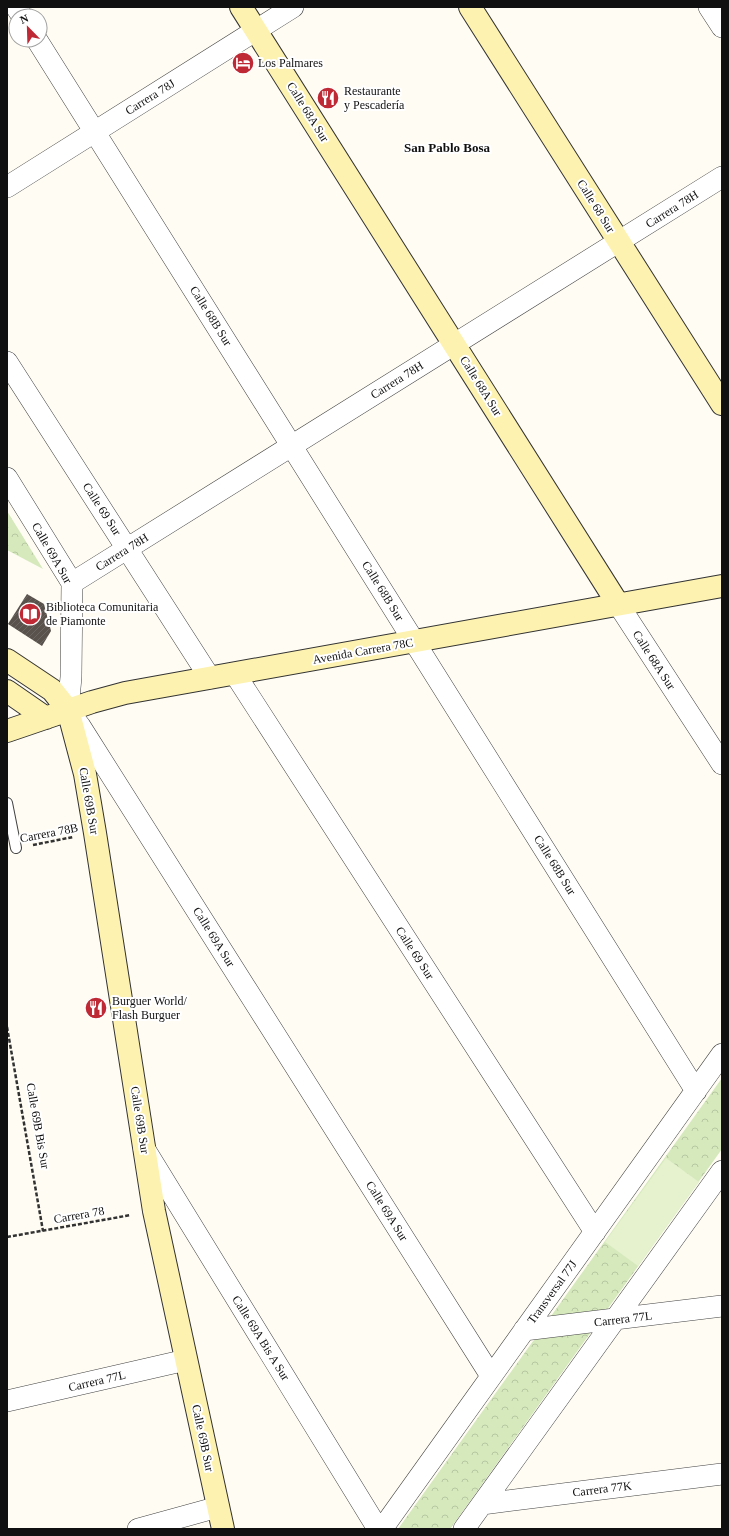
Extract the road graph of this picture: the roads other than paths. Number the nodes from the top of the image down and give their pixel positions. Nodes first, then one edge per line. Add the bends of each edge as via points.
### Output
1 (241, 7) edge
2 (293, 7) edge
3 (470, 7) edge
4 (709, 7) edge
5 (722, 27) edge
6 (256, 30) junction
7 (42, 48) edge
8 (96, 131) junction
9 (722, 177) edge
10 (7, 187) edge
11 (619, 241) junction
12 (455, 344) junction
13 (7, 362) edge
14 (722, 404) edge
15 (292, 445) junction
16 (7, 478) edge
17 (127, 548) junction
18 (72, 583) junction
19 (722, 586) edge
20 (618, 604) junction
21 (414, 642) junction
22 (7, 660) edge
23 (235, 674) junction
24 (210, 678) junction
25 (7, 691) edge
26 (68, 710) junction
27 (46, 718) junction
28 (7, 731) edge
29 (722, 764) edge
30 (7, 803) edge
31 (16, 848) road end
32 (722, 1054) edge
33 (696, 1090) junction
34 (144, 1147) junction
35 (722, 1171) edge
36 (595, 1232) junction
37 (722, 1306) edge
38 (614, 1320) junction
39 (524, 1330) junction
40 (186, 1360) junction
41 (491, 1376) junction
42 (7, 1401) edge
43 (722, 1474) edge
44 (482, 1504) junction
45 (218, 1507) junction
46 (138, 1529) edge
47 (223, 1529) edge
48 (378, 1529) edge
49 (382, 1529) edge
50 (464, 1529) edge

1 - 6 street, Calle 68A Sur
2 - 6 street, Carrera 78J
3 - 11 street, Calle 68 Sur
4 - 5 street
6 - 8 street, Carrera 78J
6 - 12 street, Calle 68A Sur
7 - 8 street, Calle 68B Sur
8 - 10 street, Carrera 78J
8 - 15 street, Calle 68B Sur
9 - 11 street, Carrera 78H
11 - 12 street, Carrera 78H
11 - 14 street, Calle 68 Sur
12 - 15 street, Carrera 78H
12 - 20 street, Calle 68A Sur
13 - 17 street, Calle 69 Sur
15 - 17 street, Carrera 78H
15 - 21 street, Calle 68B Sur
16 - 18 street, Calle 69A Sur
17 - 18 street, Carrera 78H
17 - 24 street, Calle 69 Sur
18 - 26 street, Calle 69A Sur
19 - 20 street, Avenida Carrera 78C
20 - 21 street, Avenida Carrera 78C
20 - 29 street, Calle 68A Sur
21 - 23 street, Avenida Carrera 78C
21 - 33 street, Calle 68B Sur
22 - 26 street via 52,690
23 - 24 street, Avenida Carrera 78C
23 - 36 street, Calle 69 Sur
24 - 26 street, Avenida Carrera 78C via 108,697
25 - 27 street
26 - 27 street, Avenida Carrera 78C
26 - 34 street, Calle 69B Sur via 85,774
26 - 41 street, Calle 69A Sur
27 - 28 street, Avenida Carrera 78C
30 - 31 lane
32 - 33 street, Transversal 77J
33 - 36 street, Transversal 77J
34 - 40 street, Calle 69B Sur via 154,1211
34 - 48 street, Calle 69A Bis A Sur
35 - 38 street
36 - 39 street, Transversal 77J
37 - 38 street, Carrera 77L
38 - 39 street, Carrera 77L
38 - 44 street
39 - 41 street, Transversal 77J
40 - 42 street, Carrera 77L
40 - 45 street, Calle 69B Sur
41 - 49 street, Transversal 77J
43 - 44 street, Carrera 77K
44 - 50 street
45 - 46 street
45 - 47 street, Calle 69B Sur

